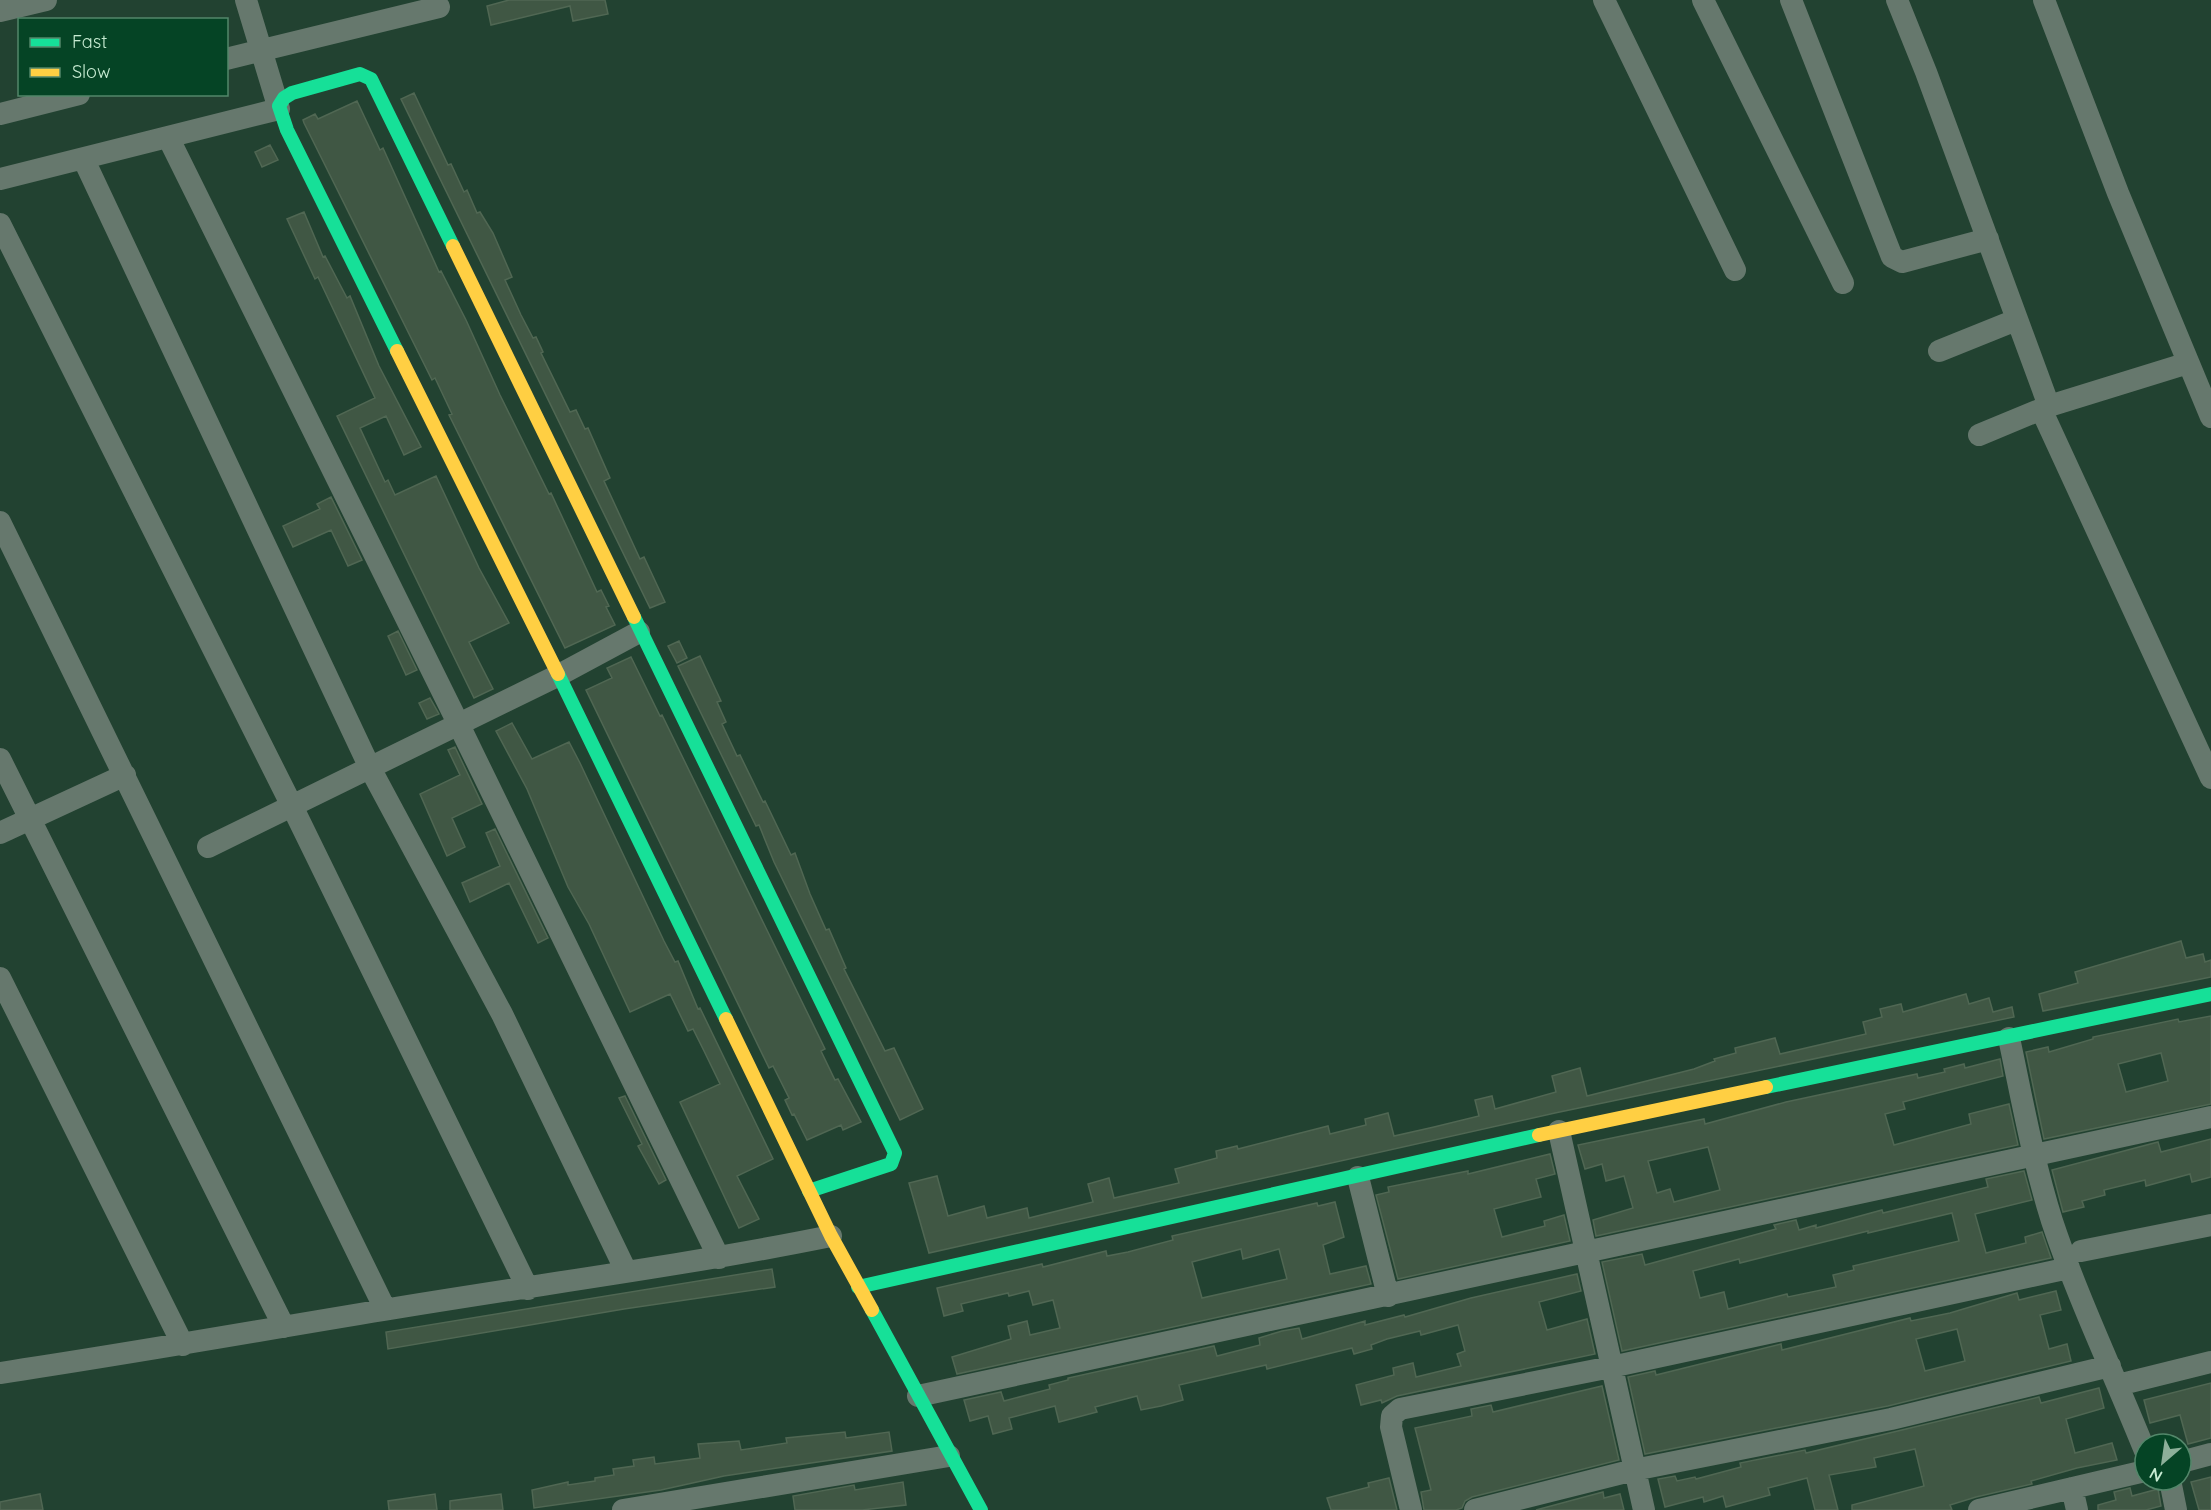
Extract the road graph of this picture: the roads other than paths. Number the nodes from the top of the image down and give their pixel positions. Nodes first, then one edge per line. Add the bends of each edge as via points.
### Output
1 (46, 0) edge
2 (246, 0) edge
3 (1604, 0) edge
4 (1703, 0) edge
5 (1791, 0) edge
6 (1897, 0) edge
7 (2044, 0) edge
8 (439, 7) dead end
9 (0, 11) edge
10 (261, 51) junction
11 (228, 59) edge
12 (71, 96) edge
13 (279, 109) junction
14 (0, 114) edge
15 (168, 137) junction
16 (84, 159) junction
17 (0, 179) edge
18 (0, 224) edge
19 (1988, 239) junction
20 (1735, 270) dead end
21 (1843, 283) dead end
22 (2016, 320) junction
23 (1939, 351) dead end
24 (2188, 363) junction
25 (2045, 407) junction
26 (2211, 417) edge
27 (1979, 435) dead end
28 (0, 522) edge
29 (639, 632) junction
30 (559, 675) junction
31 (458, 723) junction
32 (0, 759) edge
33 (370, 768) junction
34 (125, 775) junction
35 (2211, 778) edge
36 (291, 804) junction
37 (30, 819) junction
38 (0, 833) edge
39 (208, 847) dead end
40 (0, 978) edge
41 (2211, 994) edge
42 (2009, 1038) junction
43 (2211, 1117) edge
44 (1559, 1131) junction
45 (2034, 1157) junction
46 (1358, 1177) junction
47 (809, 1191) junction
48 (2211, 1225) edge
49 (831, 1236) junction
50 (1585, 1253) junction
51 (719, 1258) junction
52 (2075, 1259) junction
53 (626, 1271) junction
54 (858, 1287) junction
55 (528, 1289) junction
56 (1388, 1296) junction
57 (386, 1309) junction
58 (284, 1328) junction
59 (183, 1345) junction
60 (2211, 1362) edge
61 (1611, 1367) junction
62 (0, 1373) edge
63 (2114, 1376) junction
64 (918, 1396) junction
65 (2137, 1432) edge
66 (2211, 1454) edge
67 (949, 1456) junction
68 (2193, 1459) edge
69 (1634, 1470) junction
70 (2133, 1474) edge
71 (2072, 1488) junction
72 (2172, 1492) edge
73 (623, 1510) edge
74 (981, 1510) edge
75 (1412, 1510) edge
76 (1475, 1510) edge
77 (1644, 1510) edge
78 (1980, 1510) edge
79 (2077, 1510) edge
80 (2176, 1510) edge

1 - 9 street
2 - 10 street
3 - 20 street
4 - 21 street
5 - 19 street via 1892,257 1902,262
6 - 19 street
7 - 24 street
8 - 10 street
10 - 11 street
10 - 13 street
12 - 14 street
13 - 15 street
13 - 29 street via 292,93 360,74 371,79
13 - 30 street
15 - 16 street
15 - 31 street
16 - 17 street
16 - 33 street
18 - 36 street
19 - 22 street
22 - 23 street
22 - 25 street
24 - 25 street
24 - 26 street
25 - 27 street
25 - 35 street
28 - 34 street
29 - 30 street
29 - 47 street via 895,1153 891,1164
30 - 31 street
30 - 47 street
31 - 33 street
31 - 51 street
32 - 37 street
33 - 36 street
33 - 53 street via 502,1014
34 - 37 street
34 - 57 street
36 - 39 street
36 - 55 street
37 - 38 street
37 - 58 street
40 - 59 street
41 - 42 street
42 - 44 street
42 - 45 street
43 - 45 street
44 - 46 street
44 - 50 street
45 - 50 street
45 - 52 street
46 - 54 street
46 - 56 street
47 - 49 street
48 - 52 street
49 - 51 street
49 - 54 street
50 - 56 street
50 - 61 street
51 - 53 street
52 - 61 street
52 - 63 street
53 - 55 street
54 - 64 street
55 - 57 street
56 - 64 street
57 - 58 street
58 - 59 street
59 - 62 street
60 - 63 street
61 - 69 street
61 - 75 street via 1406,1407 1394,1413 1391,1427
63 - 65 street
63 - 69 street
64 - 67 street
66 - 68 street
67 - 73 street
67 - 74 street
69 - 76 street
69 - 77 street
70 - 71 street
71 - 78 street
71 - 79 street
72 - 80 street

